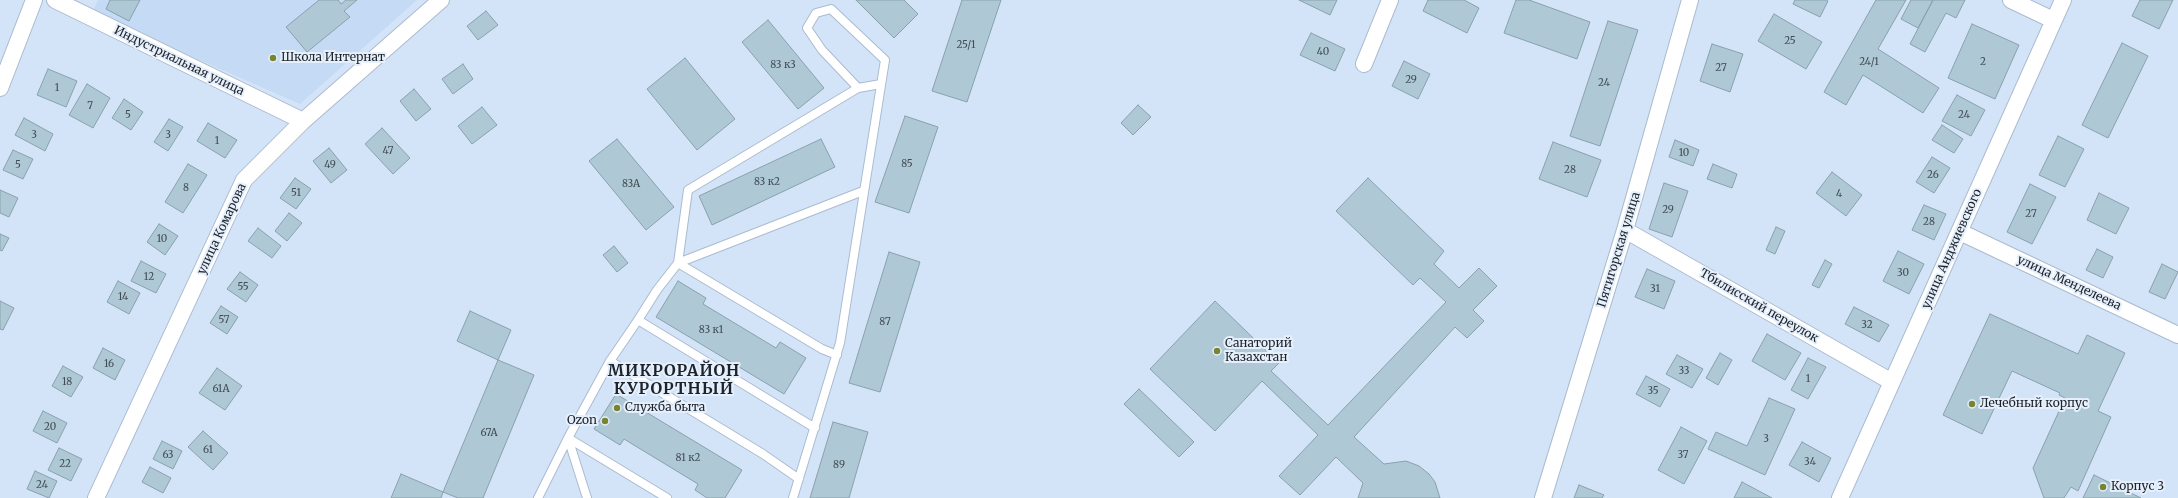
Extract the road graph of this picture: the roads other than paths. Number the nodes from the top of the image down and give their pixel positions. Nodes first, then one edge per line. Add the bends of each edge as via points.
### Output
1 (34, 0) edge
2 (55, 0) edge
3 (441, 0) edge
4 (1390, 0) edge
5 (1690, 0) edge
6 (2011, 0) edge
7 (2063, 0) edge
8 (2053, 20) junction
9 (1364, 64) dead end
10 (881, 84) junction
11 (0, 88) edge
12 (858, 88) junction
13 (303, 121) junction
14 (863, 192) junction
15 (1626, 230) junction
16 (1960, 232) junction
17 (678, 263) junction
18 (638, 320) junction
19 (2178, 335) edge
20 (837, 355) junction
21 (610, 361) junction
22 (1892, 382) junction
23 (815, 428) junction
24 (568, 438) junction
25 (799, 479) junction
26 (96, 498) edge
27 (538, 498) edge
28 (587, 498) edge
29 (667, 498) edge
30 (793, 498) edge
31 (1543, 498) edge
32 (1840, 498) edge

1 - 11 street
2 - 13 street, Индустриальная улица
3 - 13 street, улица Комарова
4 - 9 street
5 - 15 street, Пятигорская улица
6 - 8 street
7 - 8 street, улица Анджиевского
8 - 16 street, улица Анджиевского
10 - 12 lane
10 - 12 lane via 885,60 847,21 831,9 816,13 807,28 822,50
10 - 14 lane
12 - 17 lane via 688,190
13 - 26 street, улица Комарова via 244,180
14 - 17 lane
14 - 20 lane
15 - 22 street, Тбилисский переулок
15 - 31 street, Пятигорская улица
16 - 19 street, улица Менделеева
16 - 22 street, улица Анджиевского
17 - 18 lane
17 - 20 lane via 822,349
18 - 21 lane
18 - 23 lane
20 - 23 lane
21 - 24 lane
21 - 25 lane via 763,454
22 - 32 street, улица Анджиевского
23 - 25 lane
24 - 27 lane
24 - 28 lane
24 - 29 lane
25 - 30 lane

